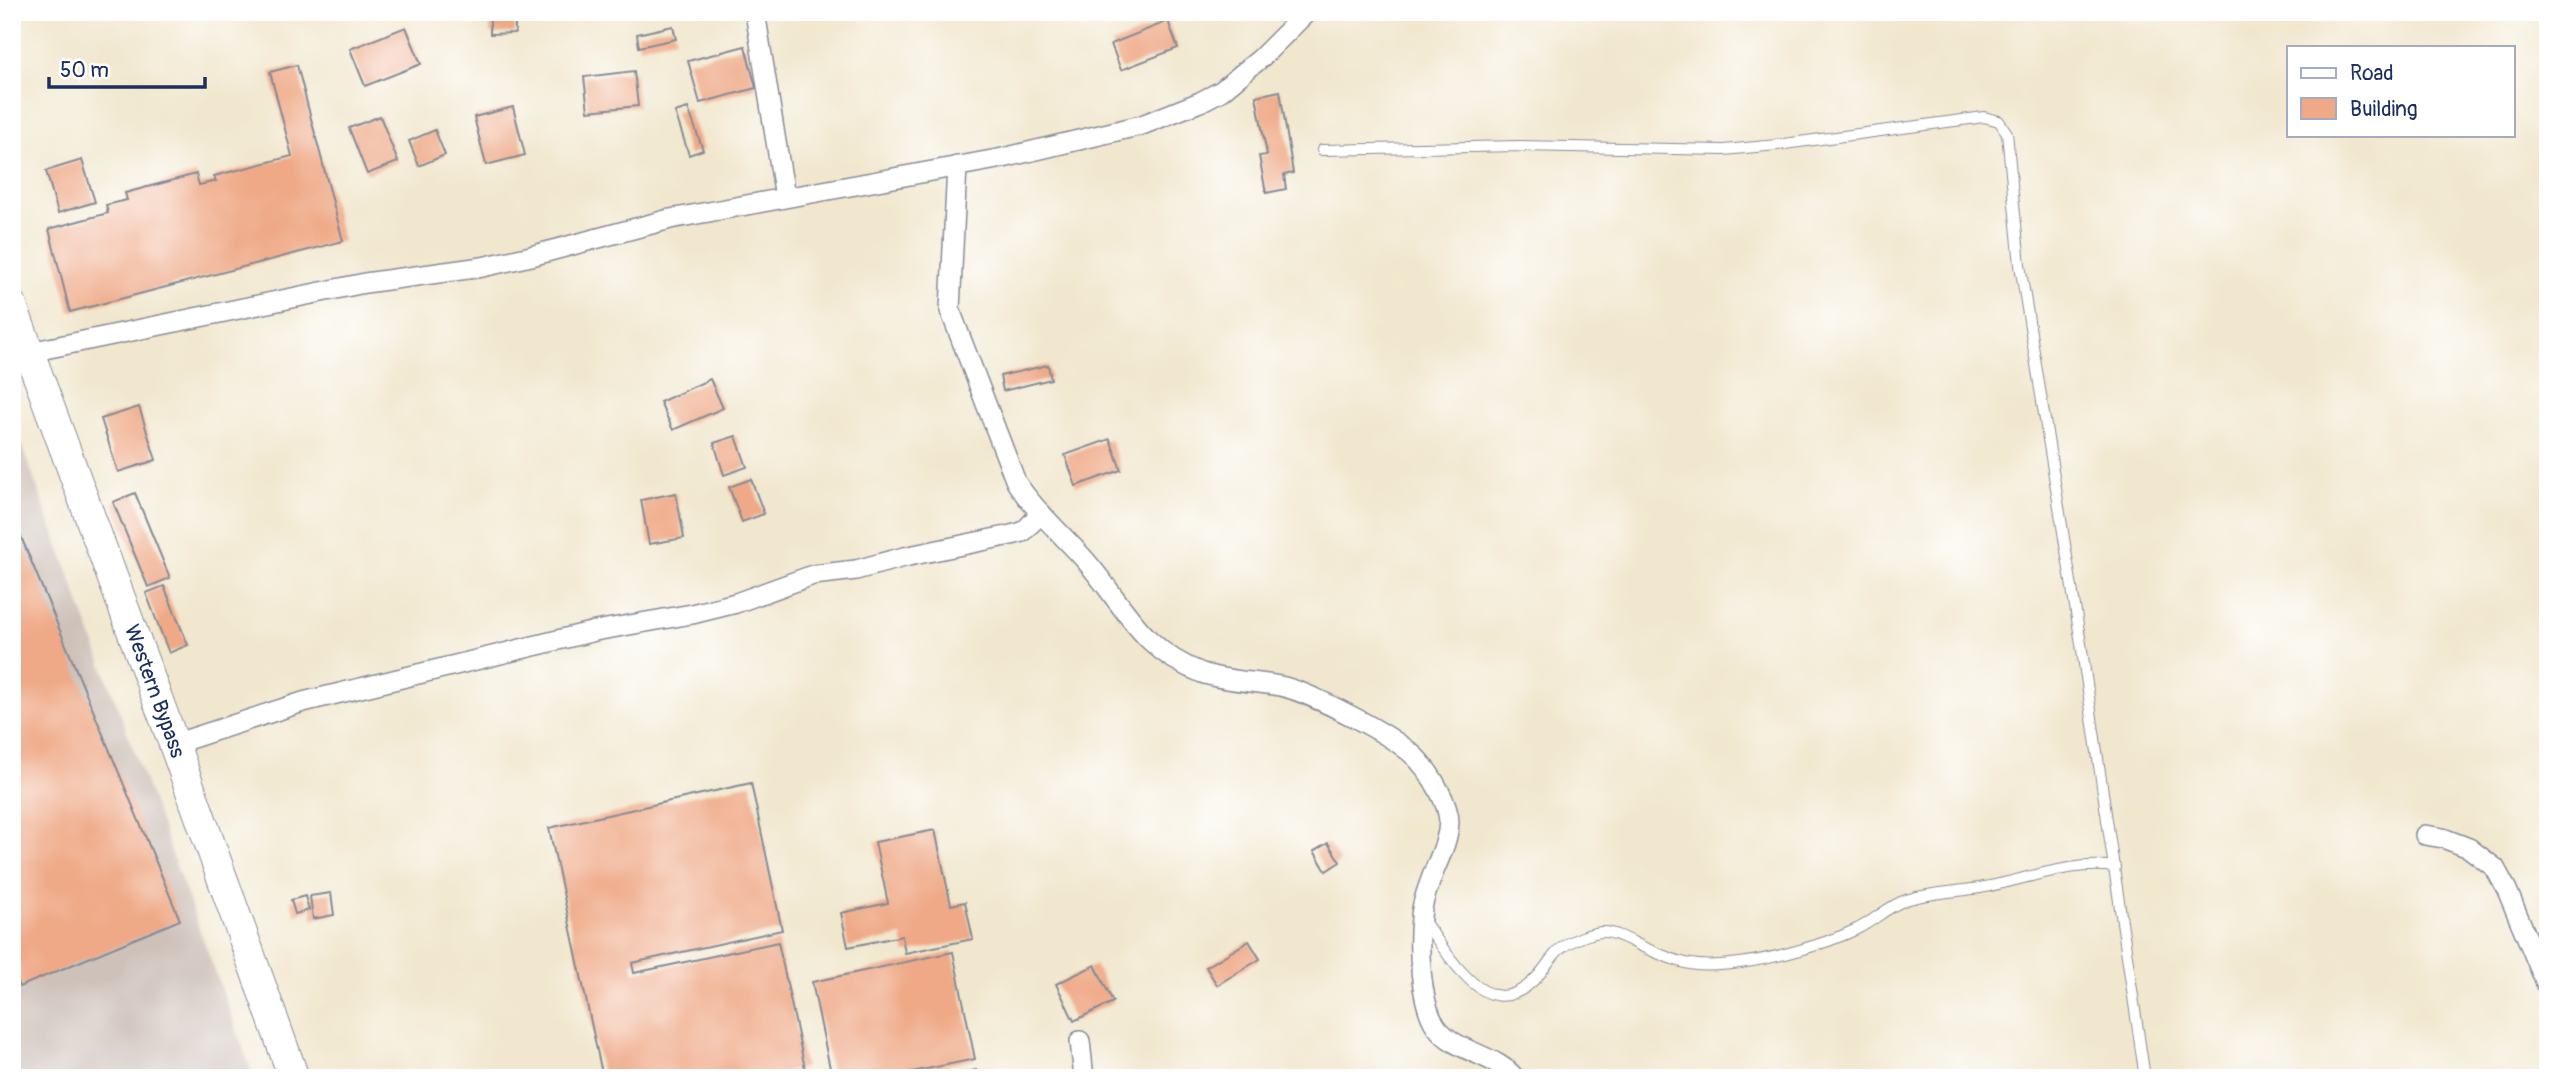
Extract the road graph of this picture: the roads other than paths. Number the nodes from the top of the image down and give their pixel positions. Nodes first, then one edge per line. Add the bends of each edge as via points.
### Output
1 (755, 12) edge
2 (1307, 12) edge
3 (1322, 150) dead end
4 (957, 166) junction
5 (785, 197) junction
6 (12, 306) edge
7 (30, 352) junction
8 (1041, 513) junction
9 (174, 744) junction
10 (2425, 835) dead end
11 (2115, 867) junction
12 (1420, 916) junction
13 (2548, 988) edge
14 (1080, 1041) dead end
15 (293, 1078) edge
16 (1084, 1078) edge
17 (1515, 1078) edge
18 (2145, 1078) edge

1 - 5 street
2 - 4 street via 1237,79 1200,102 1142,125
3 - 11 lane via 1519,146 1724,149 1984,117 1999,121 2007,133 2021,265
4 - 5 street
4 - 8 street via 950,310 1016,482
5 - 7 street via 649,224 482,267 365,283
6 - 7 main road, Western Bypass
7 - 9 main road, Western Bypass
8 - 9 street via 1023,532 1011,536 813,575 692,614 595,631 303,702
8 - 12 street via 1156,648 1201,673 1309,694 1393,740 1418,760 1438,788 1449,819 1446,846
9 - 15 main road, Western Bypass
10 - 13 street via 2469,848 2495,867
11 - 12 lane via 2085,865 1908,899 1855,930 1809,947 1741,963 1695,967 1605,932 1561,948 1536,978 1509,997 1484,990 1462,972
11 - 18 lane
12 - 17 street via 1423,987 1437,1028 1457,1044 1504,1066
14 - 16 street

